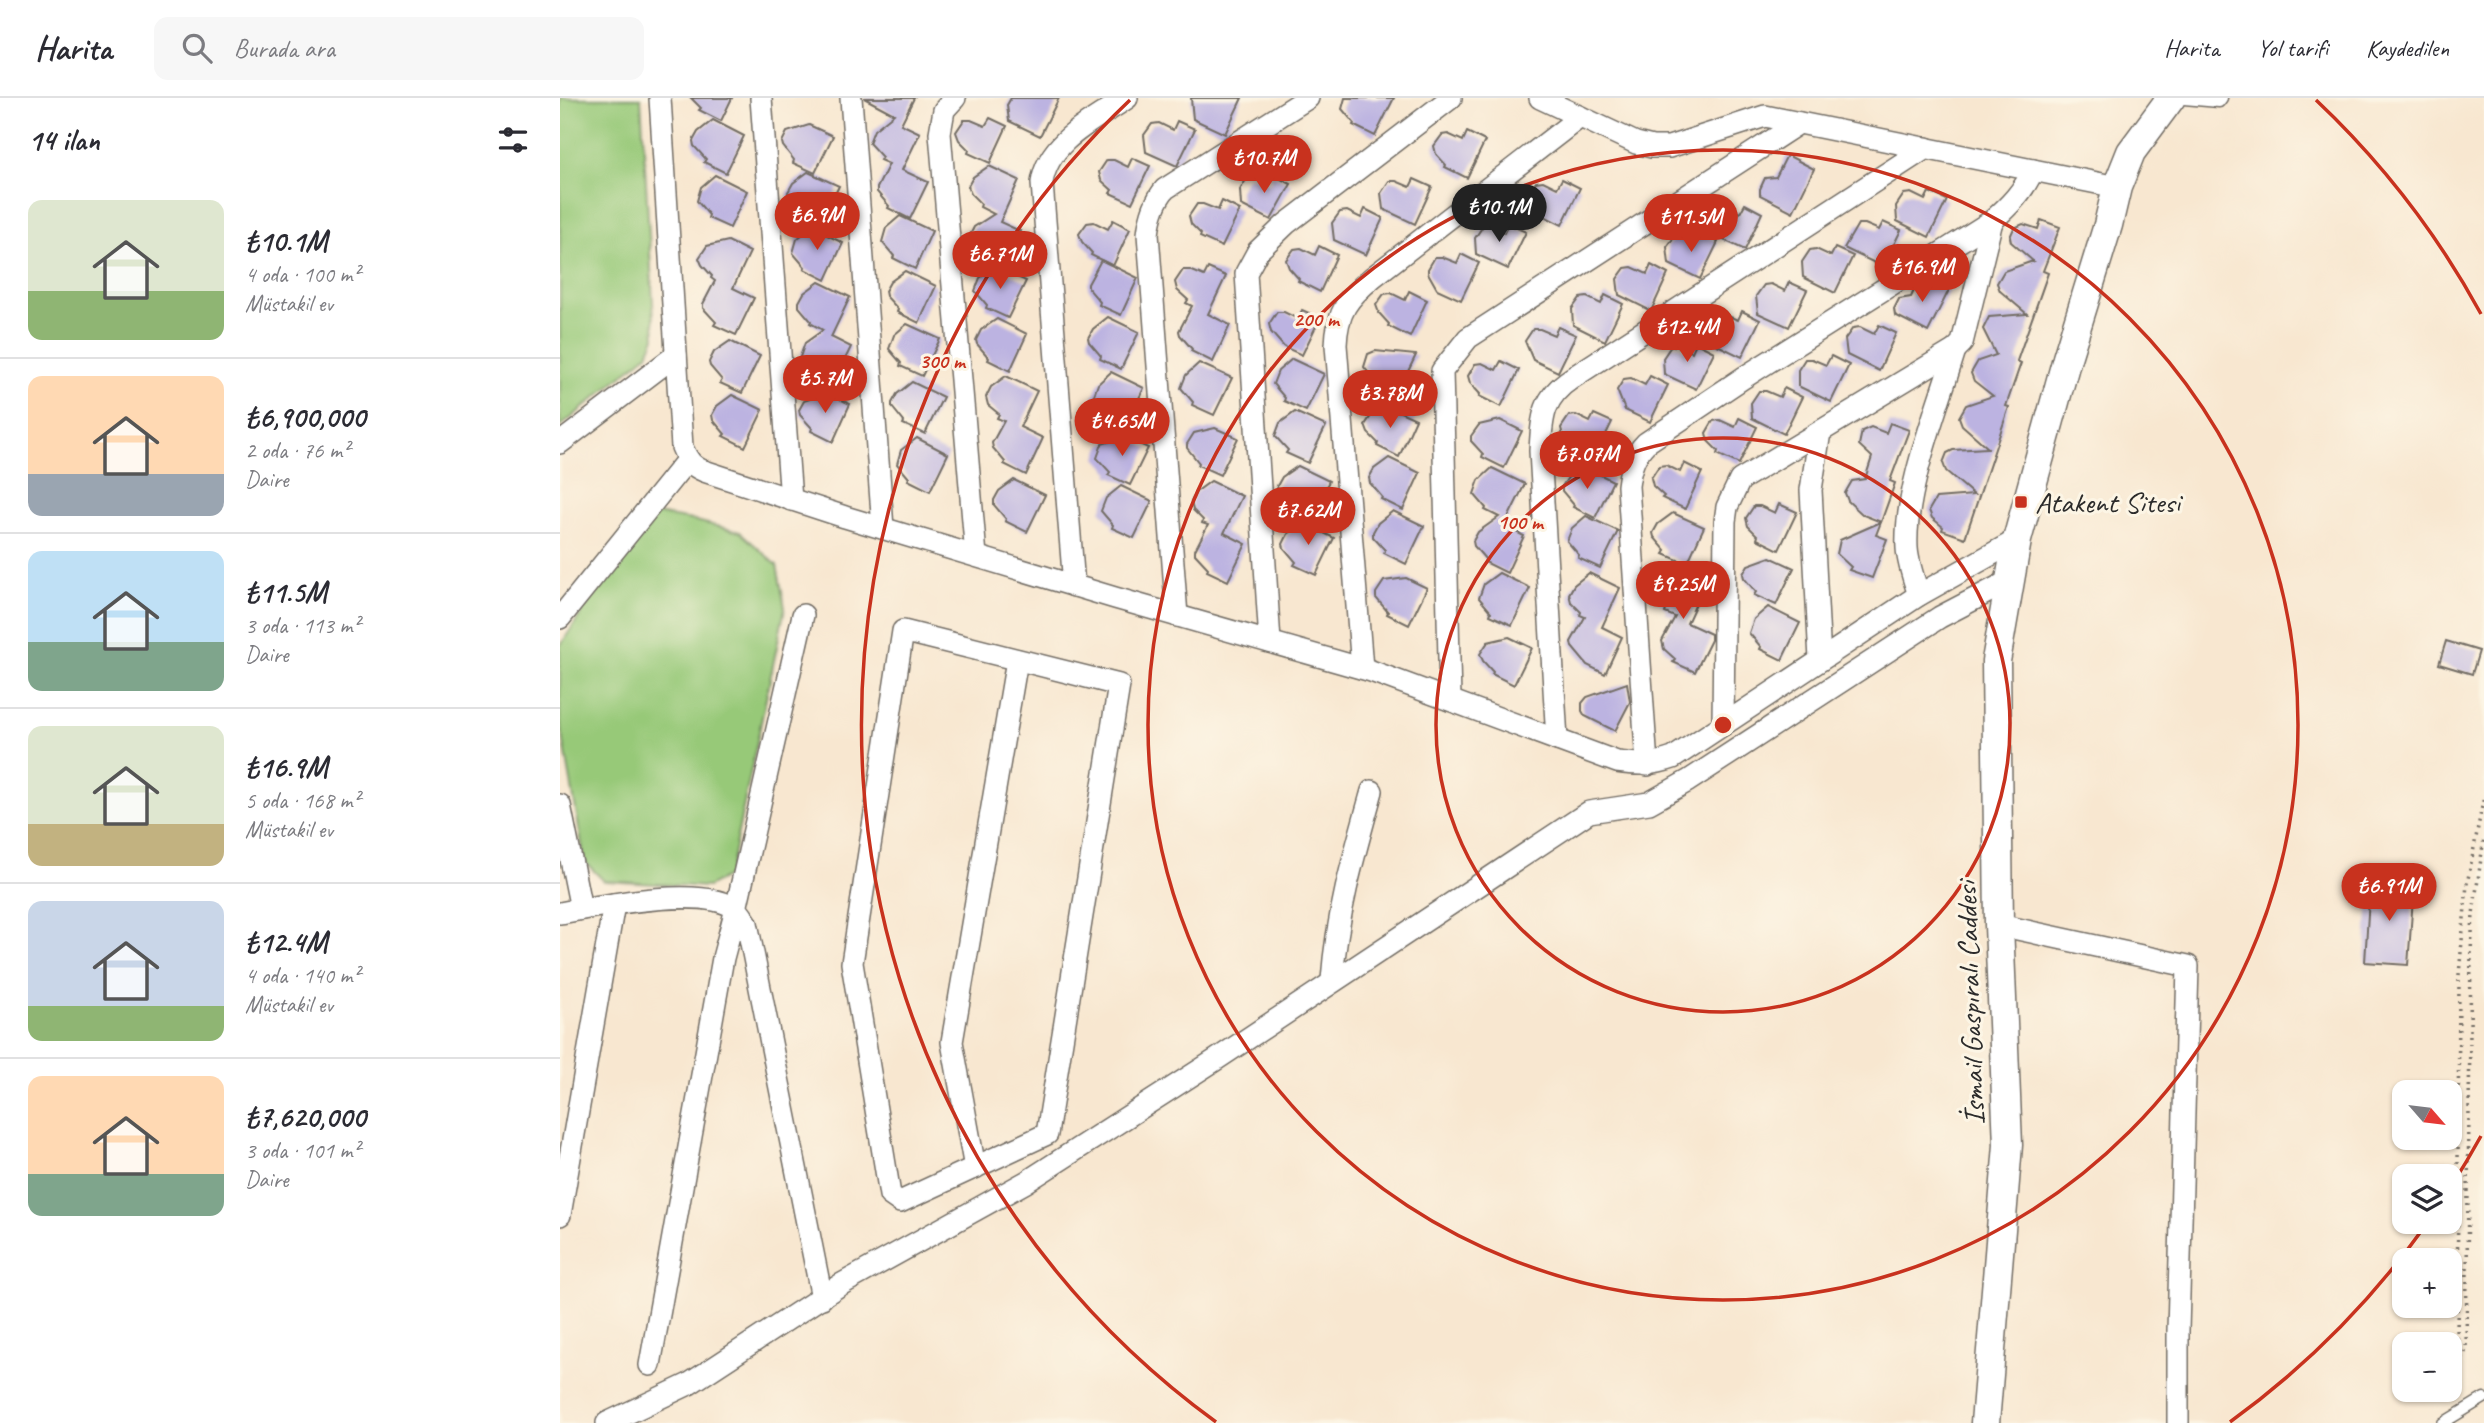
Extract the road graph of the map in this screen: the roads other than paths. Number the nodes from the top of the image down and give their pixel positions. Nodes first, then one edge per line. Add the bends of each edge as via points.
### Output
1 (660, 98) edge
2 (761, 98) edge
3 (851, 98) edge
4 (955, 98) edge
5 (1127, 98) edge
6 (1308, 98) edge
7 (1451, 98) edge
8 (1540, 98) edge
9 (2170, 98) edge
10 (2222, 98) edge
11 (1580, 117) junction
12 (1799, 123) junction
13 (1926, 149) junction
14 (2034, 170) junction
15 (2118, 187) junction
16 (1992, 220) junction
17 (1955, 350) junction
18 (676, 355) junction
19 (1820, 432) junction
20 (560, 443) edge
21 (688, 459) junction
22 (791, 500) junction
23 (883, 528) junction
24 (2017, 540) junction
25 (976, 556) junction
26 (2011, 580) junction
27 (1074, 586) junction
28 (1919, 595) junction
29 (803, 615) dead end
30 (1177, 616) junction
31 (560, 618) edge
32 (1270, 642) junction
33 (1017, 660) junction
34 (1821, 660) junction
35 (1362, 668) junction
36 (1450, 700) junction
37 (1723, 725) junction
38 (1558, 740) junction
39 (1647, 765) junction
40 (1372, 791) dead end
41 (560, 805) edge
42 (614, 904) junction
43 (581, 909) junction
44 (736, 909) junction
45 (560, 913) edge
46 (1999, 925) junction
47 (1332, 980) junction
48 (975, 1168) junction
49 (949, 1180) junction
50 (560, 1214) edge
51 (966, 1215) junction
52 (822, 1298) junction
53 (650, 1365) dead end
54 (2484, 1398) edge
55 (607, 1423) edge
56 (1985, 1423) edge
57 (2178, 1423) edge
58 (2443, 1423) edge

1 - 18 street
2 - 22 street
3 - 23 street
4 - 25 street via 944,110 940,133
5 - 27 street via 1064,140 1046,165 1042,183
6 - 30 street via 1166,189 1157,198 1149,221
7 - 32 street via 1286,224 1258,251 1246,273
8 - 11 street
9 - 10 lane via 2220,102
9 - 15 main road, İsmail Gaspıralı Caddesi via 2132,152
11 - 12 street via 1652,147 1669,147 1765,116
11 - 35 street via 1373,276 1341,313 1336,345
12 - 13 street
12 - 36 street via 1468,338 1442,371
13 - 14 street
13 - 38 street via 1552,396 1545,408 1541,451
14 - 15 street
14 - 16 street
15 - 24 main road, İsmail Gaspıralı Caddesi
16 - 17 street via 1962,344
16 - 39 street via 1743,378 1639,451 1628,486
17 - 19 street
17 - 28 street via 1908,520 1907,550
18 - 20 street
18 - 21 street via 682,447
19 - 34 street via 1811,511
19 - 37 street via 1740,480 1727,507
21 - 22 street via 704,471
21 - 31 street
22 - 23 street
23 - 25 street
24 - 26 main road, İsmail Gaspıralı Caddesi
24 - 28 street
25 - 27 street
26 - 46 main road, İsmail Gaspıralı Caddesi via 1996,661
26 - 47 street via 1940,617 1649,803 1589,812
27 - 30 street
28 - 34 street
29 - 44 street
30 - 32 street
32 - 35 street
33 - 48 street via 952,1042
33 - 48 street via 1119,685 1047,1134
33 - 49 street via 903,631 852,963 890,1195 900,1202
34 - 37 street
35 - 36 street
36 - 38 street
37 - 39 street via 1673,758
38 - 39 street via 1617,762
40 - 47 street via 1347,879
41 - 43 street
42 - 43 street
42 - 44 street via 690,897
42 - 50 street
43 - 45 street
44 - 52 street via 747,923
44 - 53 street via 723,958
46 - 56 main road, İsmail Gaspıralı Caddesi via 2008,1145
46 - 57 street via 2188,966
47 - 51 street via 1026,1182
48 - 49 street
49 - 51 street
51 - 52 street
52 - 55 street via 689,1384
54 - 58 lane

